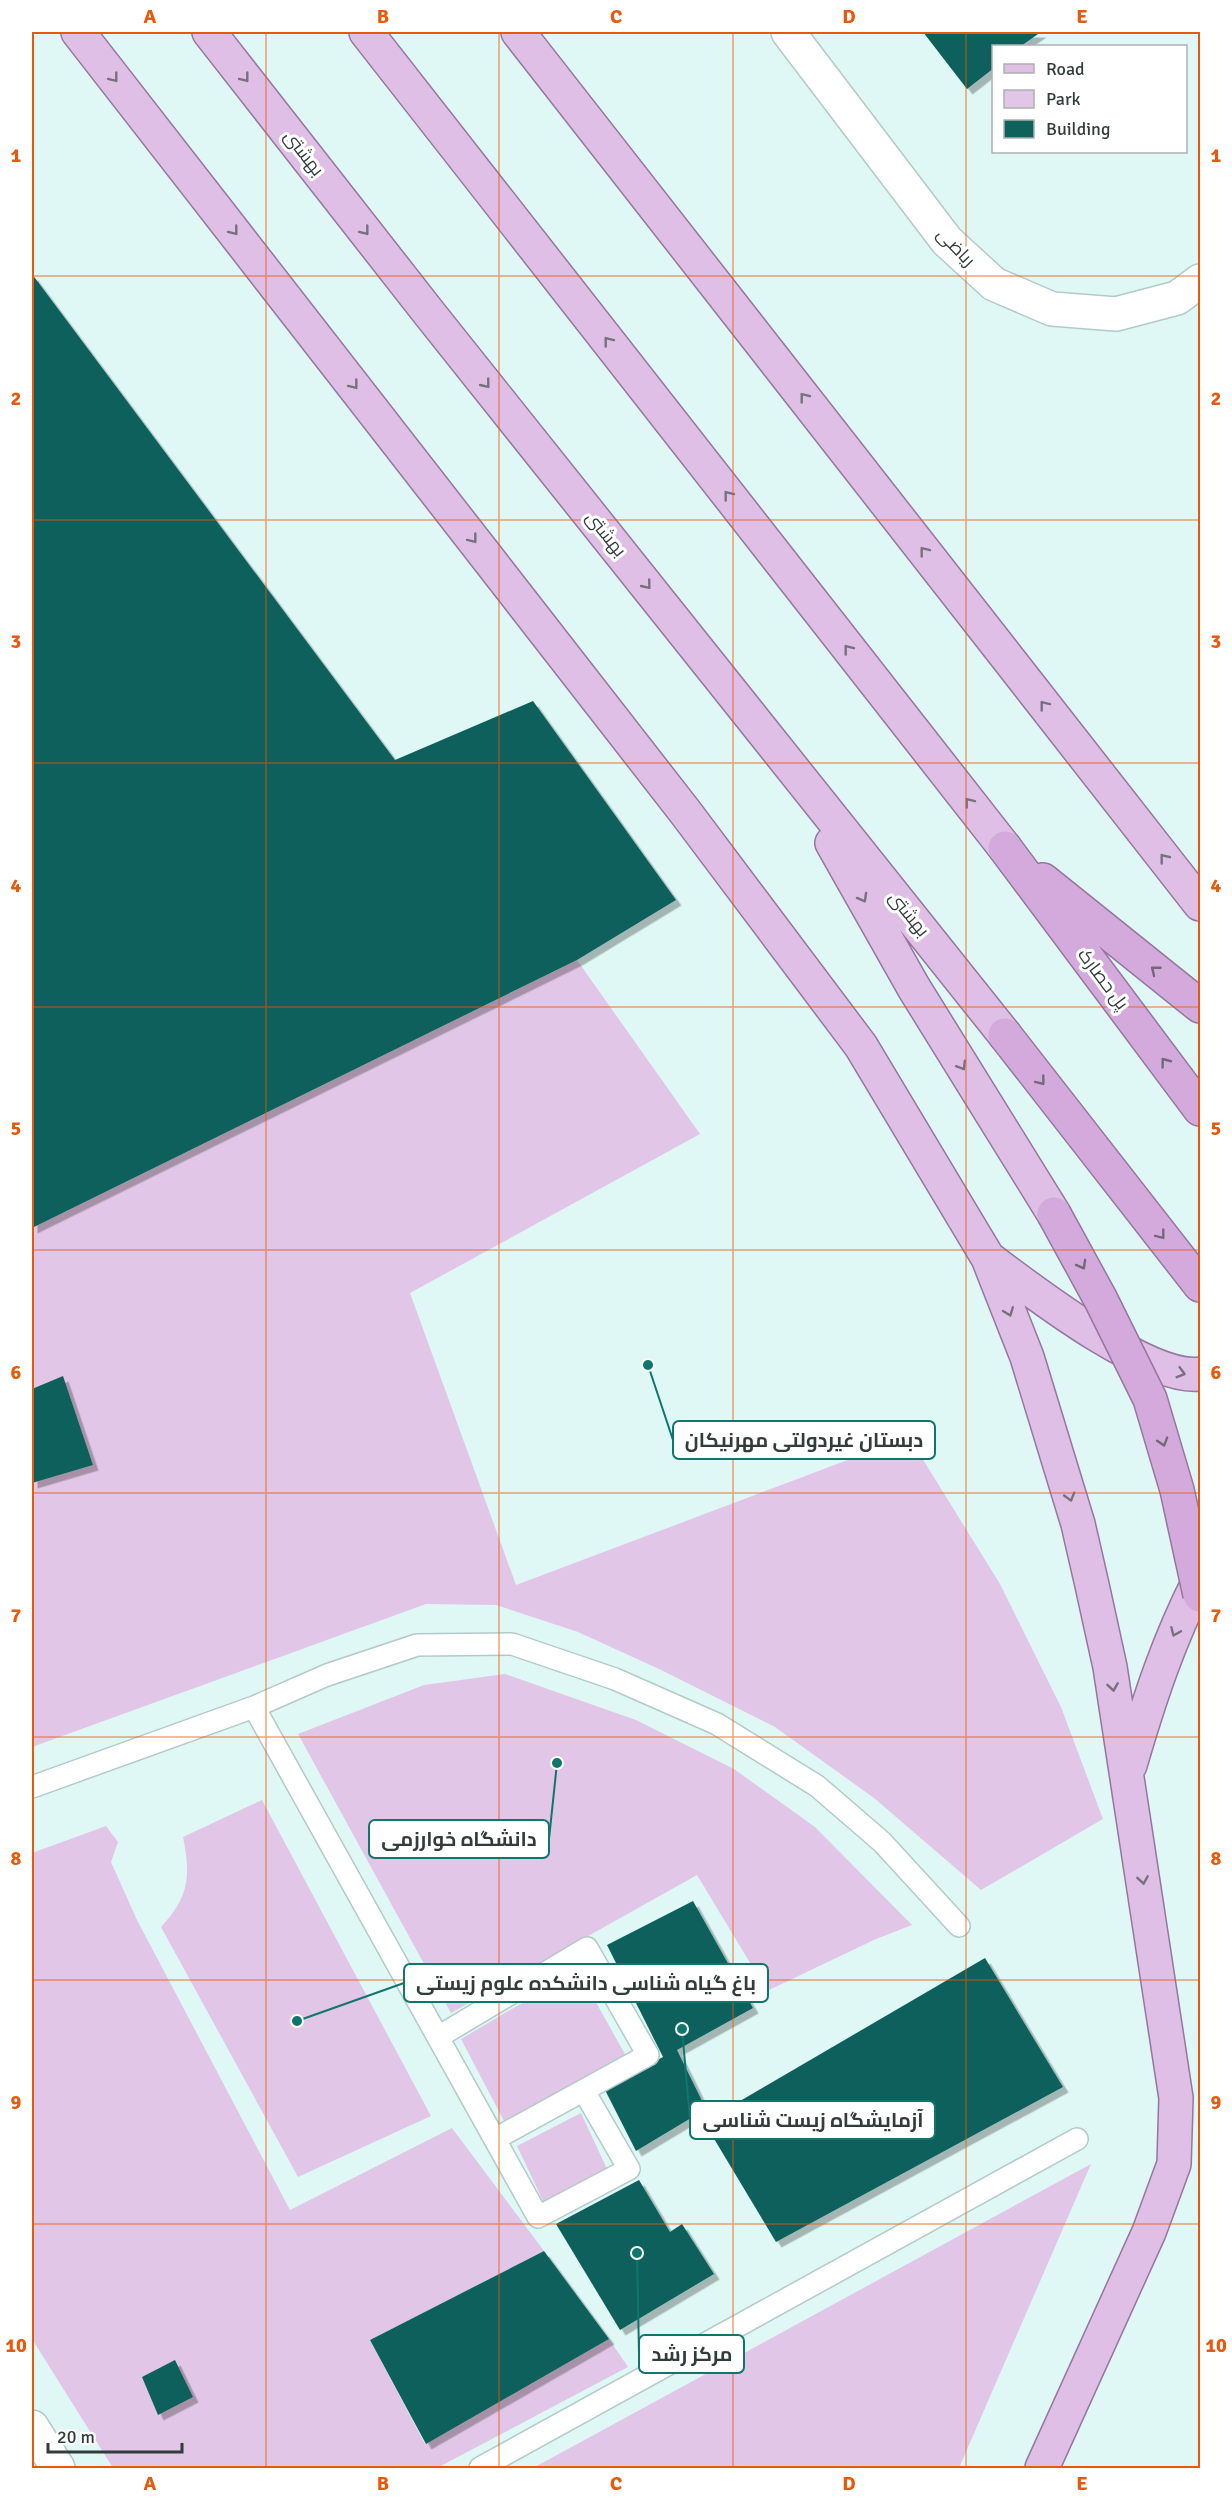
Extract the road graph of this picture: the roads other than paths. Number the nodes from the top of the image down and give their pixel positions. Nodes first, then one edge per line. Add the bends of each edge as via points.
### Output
1 (78, 32) edge
2 (209, 32) edge
3 (366, 32) edge
4 (518, 32) edge
5 (788, 32) edge
6 (1200, 281) edge
7 (783, 756) junction
8 (1005, 848) junction
9 (1200, 904) edge
10 (1200, 1006) edge
11 (1005, 1035) joint
12 (1200, 1109) edge
13 (1054, 1214) joint
14 (987, 1258) junction
15 (1200, 1286) edge
16 (1200, 1374) edge
17 (1200, 1579) edge
18 (1200, 1595) edge
19 (254, 1707) junction
20 (1127, 1773) junction
21 (32, 1787) edge
22 (959, 1926) dead end
23 (438, 2037) junction
24 (584, 2091) junction
25 (495, 2139) junction
26 (1077, 2139) dead end
27 (32, 2427) edge
28 (58, 2469) edge
29 (480, 2469) edge
30 (1042, 2469) edge

1 -> 14 main road via 679,804 861,1046
2 -> 7 main road, بهشتى
8 -> 3 main road
9 -> 4 main road
5 - 6 street, ریاضی via 947,241 994,284 1052,309 1116,314 1177,298
7 - 11 main road, بهشتى
7 -> 13 main road via 914,988
10 -> 8 highway
12 -> 8 highway, پل حصارک
11 -> 15 highway
13 -> 18 highway, bridge via 1150,1398 1178,1490
14 -> 16 main road via 1063,1314 1147,1362 1189,1376
14 -> 20 main road via 1026,1357 1078,1524 1110,1667
17 -> 20 main road via 1157,1676
19 - 21 lane
19 - 22 lane via 327,1675 417,1645 512,1644 615,1679 717,1725 817,1786 882,1842
19 - 23 lane
20 -> 30 main road via 1176,2098 1174,2164 1149,2232
23 - 24 lane via 587,1948 648,2055
23 - 25 lane
24 - 25 lane
24 - 25 lane via 629,2169 538,2217
26 - 29 lane
27 - 28 street

